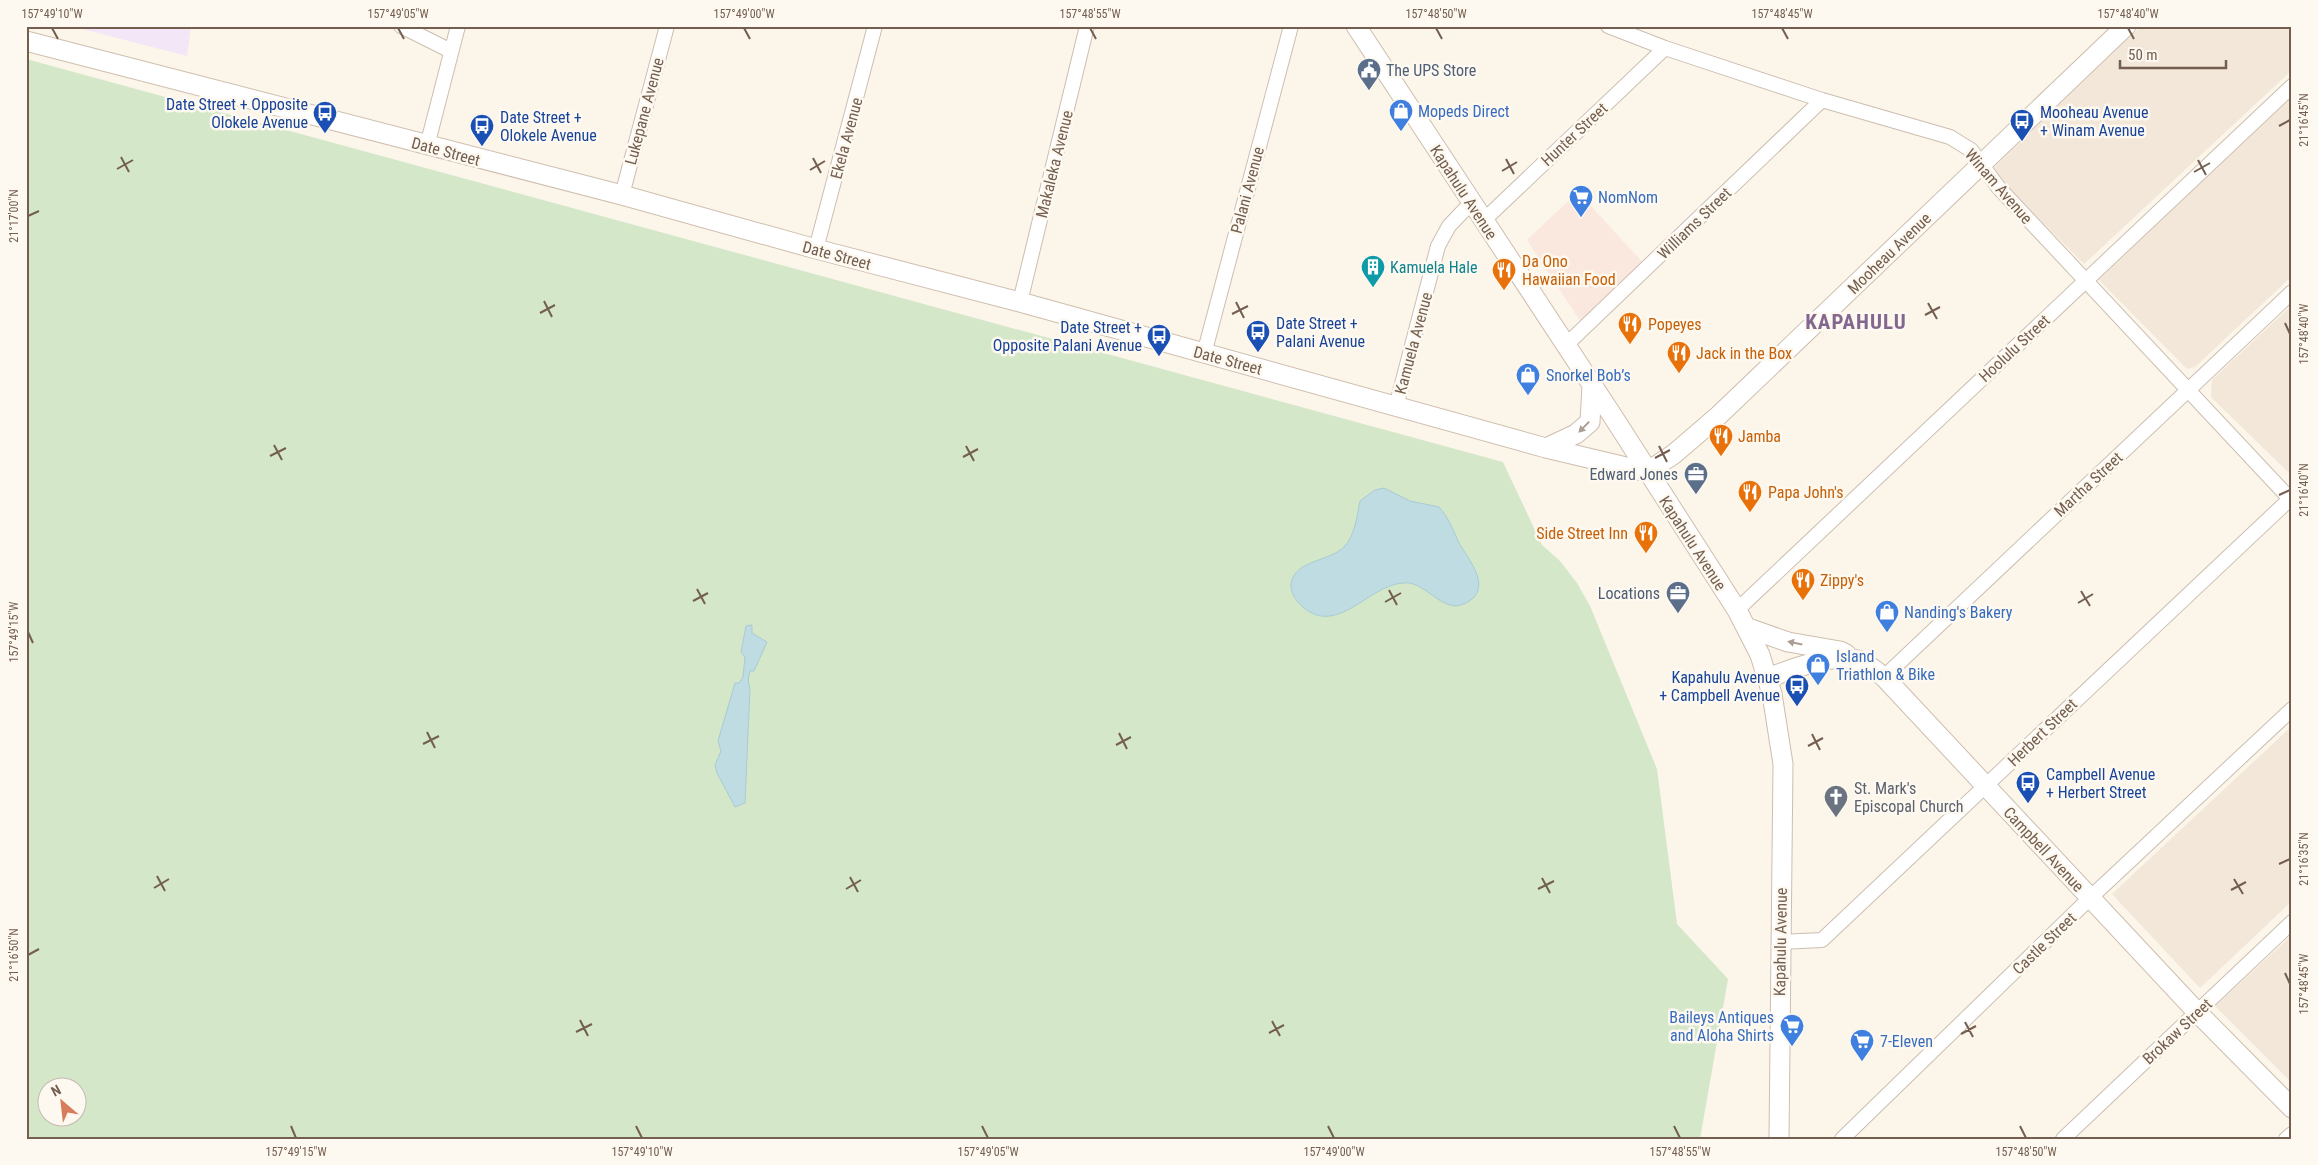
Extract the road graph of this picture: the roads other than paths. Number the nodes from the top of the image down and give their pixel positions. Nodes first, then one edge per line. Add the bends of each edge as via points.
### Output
1 (401, 26) edge
2 (458, 26) edge
3 (666, 26) edge
4 (875, 26) edge
5 (1087, 26) edge
6 (1291, 26) edge
7 (1356, 26) edge
8 (1608, 26) edge
9 (2122, 27) edge
10 (26, 41) edge
11 (1665, 48) junction
12 (451, 51) junction
13 (2292, 86) edge
14 (1822, 100) junction
15 (427, 146) junction
16 (1982, 164) junction
17 (622, 196) junction
18 (1471, 203) junction
19 (1483, 221) junction
20 (816, 249) junction
21 (2086, 280) junction
22 (2292, 292) edge
23 (1020, 302) junction
24 (1566, 345) junction
25 (1204, 354) junction
26 (1592, 385) junction
27 (2187, 391) junction
28 (1396, 407) junction
29 (1546, 448) junction
30 (1647, 472) junction
31 (2291, 499) edge
32 (1737, 610) junction
33 (1748, 628) junction
34 (1858, 660) junction
35 (1884, 677) junction
36 (1768, 678) junction
37 (2292, 709) edge
38 (1986, 786) junction
39 (2090, 898) junction
40 (2292, 922) edge
41 (1780, 942) junction
42 (2197, 1012) junction
43 (2292, 1108) edge
44 (2292, 1134) edge
45 (1779, 1139) edge
46 (1842, 1139) edge
47 (2063, 1139) edge
48 (2286, 1139) edge

1 - 12 street
2 - 12 street
3 - 17 street, Lukepane Avenue
4 - 20 street, Ekela Avenue
5 - 23 street, Makaleka Avenue
6 - 25 street, Palani Avenue
7 - 18 street, Kapahulu Avenue
8 - 11 street, Winam Avenue
9 - 16 street, Mooheau Avenue
10 - 15 street, Date Street
11 - 14 street, Winam Avenue
11 - 19 street, Hunter Street
12 - 15 street
13 - 21 street, Hoolulu Street
14 - 16 street, Winam Avenue via 1950,137 1971,150
14 - 24 street, Williams Street
15 - 17 street, Date Street
16 - 21 street, Winam Avenue via 1998,187
16 - 30 street, Mooheau Avenue via 1717,418
17 - 20 street, Date Street
18 - 19 street, Kapahulu Avenue
18 - 28 street, Kamuela Avenue via 1449,226 1438,246
19 - 24 street, Kapahulu Avenue
20 - 23 street, Date Street
21 - 27 street, Winam Avenue
21 - 32 street, Hoolulu Street
22 - 27 street, Martha Street
23 - 25 street, Date Street
24 - 26 street, Kapahulu Avenue
25 - 28 street, Date Street
26 -> 29 street via 1590,422 1576,434
26 - 30 street, Kapahulu Avenue
27 - 31 street, Winam Avenue
27 - 35 street, Martha Street
28 - 29 street, Date Street
29 - 30 street, Date Street
30 - 32 street, Kapahulu Avenue
31 - 38 street, Herbert Street
32 - 33 street, Kapahulu Avenue
34 -> 33 street, Campbell Avenue via 1840,651 1788,642
33 - 36 street, Kapahulu Avenue
34 - 35 street, Campbell Avenue
34 - 36 street via 1821,661
35 - 38 street, Campbell Avenue
36 - 41 street, Kapahulu Avenue via 1782,764
37 - 39 street, Castle Street
38 - 39 street, Campbell Avenue
38 - 41 street, Herbert Street via 1822,940
39 - 42 street, Campbell Avenue
39 - 46 street, Castle Street
40 - 42 street, Brokaw Street
41 - 45 street, Kapahulu Avenue
42 - 43 street, Campbell Avenue
42 - 47 street, Brokaw Street
44 - 48 street

